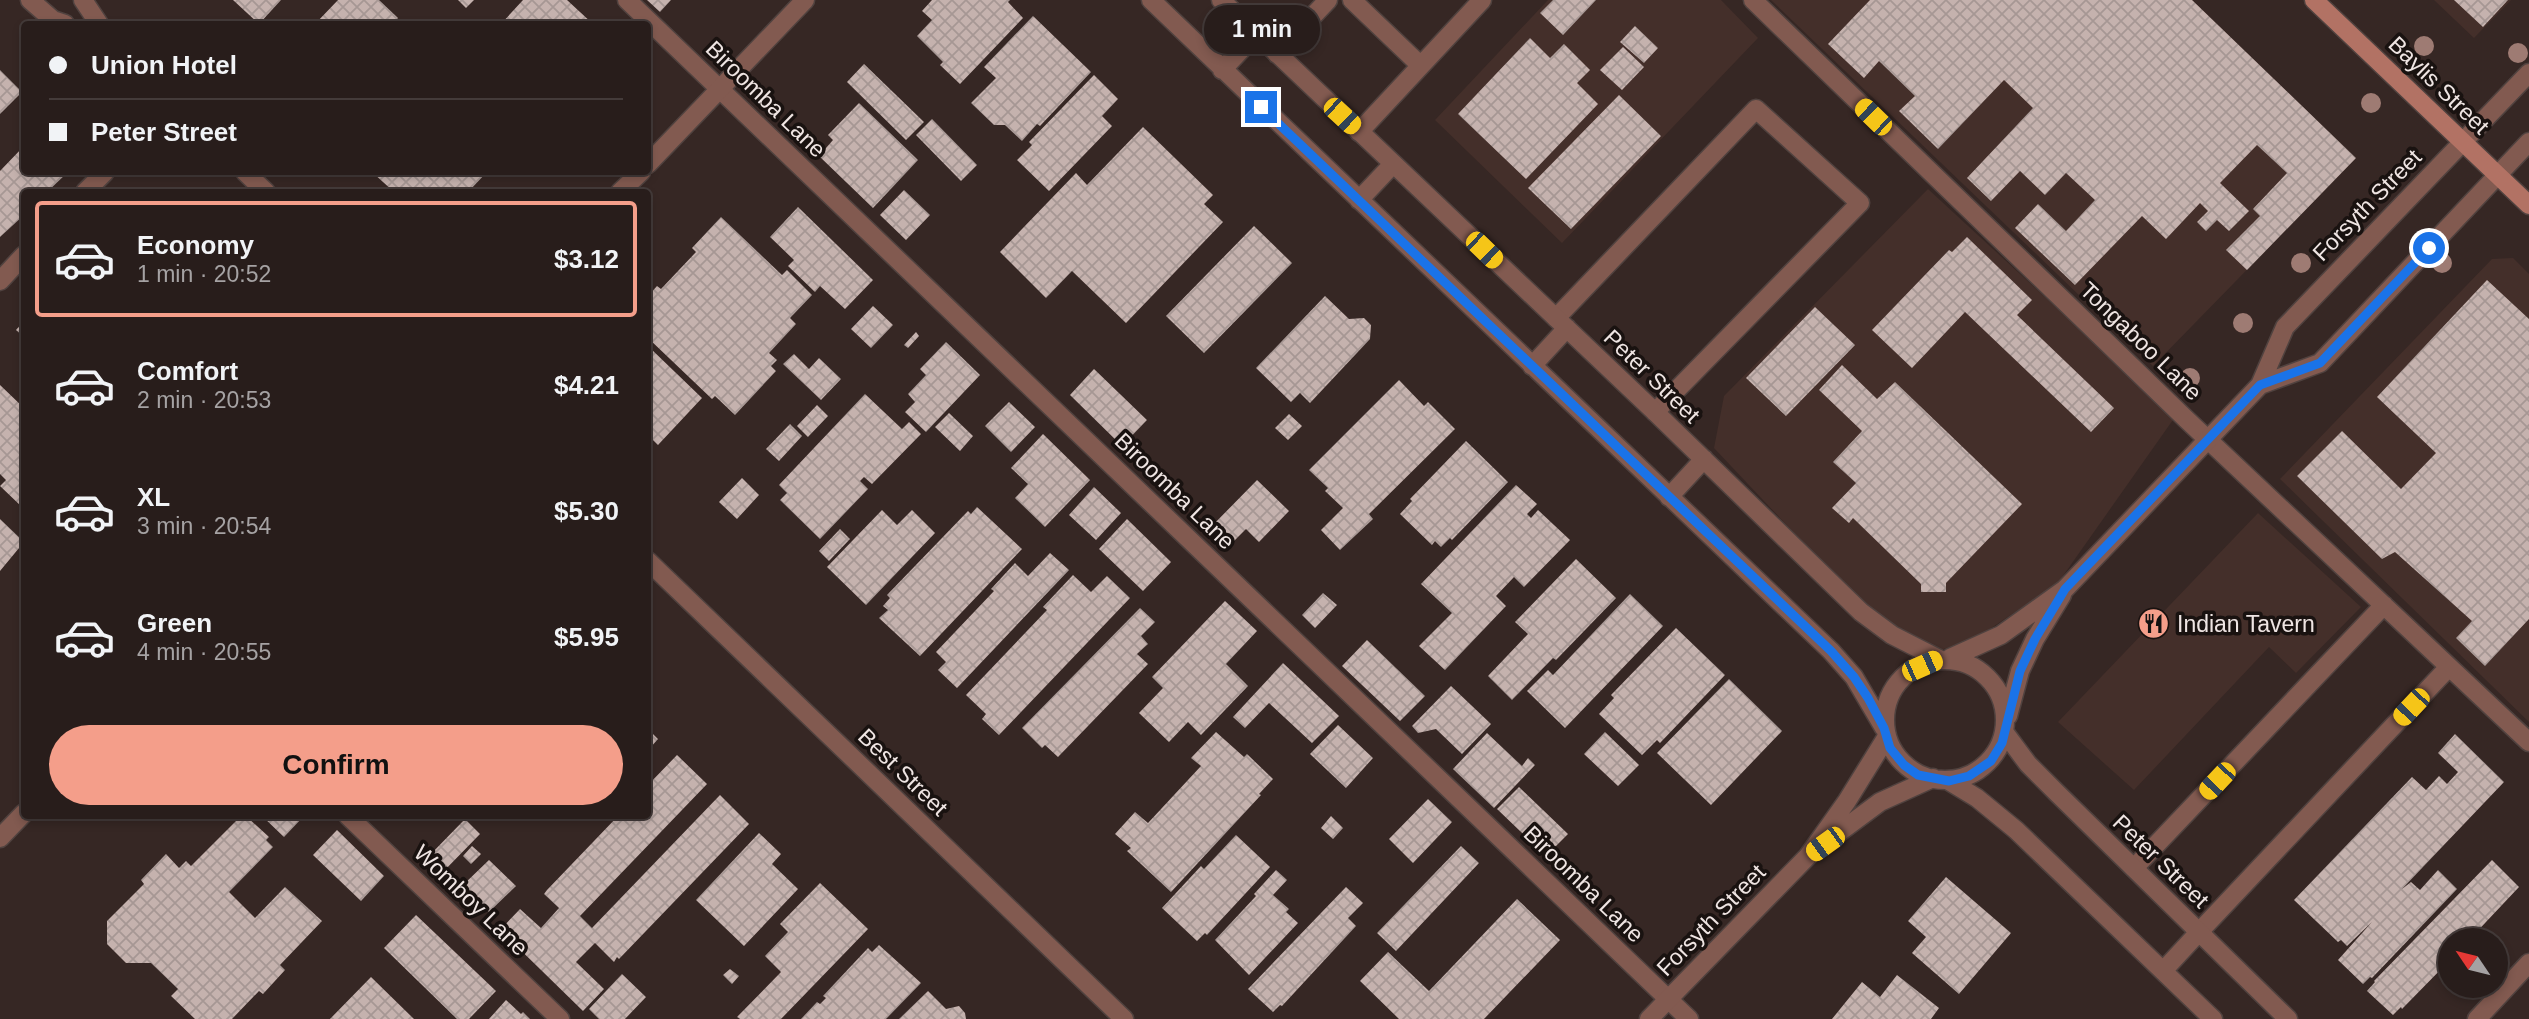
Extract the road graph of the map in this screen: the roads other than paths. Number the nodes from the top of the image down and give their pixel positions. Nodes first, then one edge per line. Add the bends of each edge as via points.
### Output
1 (30, 0) edge
2 (83, 0) edge
3 (627, 0) edge
4 (805, 0) edge
5 (1151, 0) edge
6 (1221, 0) edge
7 (1328, 0) edge
8 (1352, 0) edge
9 (1482, 0) edge
10 (1753, 0) edge
11 (2314, 0) edge
12 (56, 21) edge
13 (97, 21) edge
14 (649, 21) edge
15 (651, 23) edge
16 (1256, 34) junction
17 (1277, 54) junction
18 (1420, 65) junction
19 (1222, 70) junction
20 (2529, 73) edge
21 (720, 88) junction
22 (1359, 132) junction
23 (2463, 141) junction
24 (2529, 142) edge
25 (651, 161) edge
26 (1393, 164) junction
27 (102, 175) edge
28 (248, 175) edge
29 (638, 175) edge
30 (2498, 175) junction
31 (88, 189) edge
32 (263, 189) edge
33 (624, 189) edge
34 (1359, 200) junction
35 (2529, 205) edge
36 (21, 258) edge
37 (0, 281) edge
38 (1562, 323) junction
39 (1532, 366) junction
40 (2260, 385) junction
41 (1655, 412) junction
42 (2207, 438) junction
43 (1704, 459) junction
44 (1669, 496) junction
45 (651, 564) edge
46 (2065, 589) junction
47 (2384, 605) junction
48 (1946, 659) junction
49 (2448, 668) junction
50 (2005, 728) junction
51 (1885, 733) junction
52 (2529, 742) edge
53 (1941, 780) junction
54 (21, 816) edge
55 (351, 819) edge
56 (0, 838) edge
57 (1808, 856) junction
58 (2134, 868) junction
59 (2199, 932) junction
60 (2529, 963) edge
61 (2163, 971) junction
62 (1668, 999) junction
63 (560, 1019) edge
64 (1124, 1019) edge
65 (1649, 1019) edge
66 (1689, 1019) edge
67 (2214, 1019) edge
68 (2288, 1019) edge
69 (2477, 1019) edge

1 - 12 street
2 - 13 street
3 - 14 street, Biroomba Lane
4 - 21 street
5 - 19 street
6 - 16 street, Peter Street
7 - 17 street
8 - 18 street
9 - 18 street
10 - 42 street, Tongaboo Lane
11 - 23 main road, Baylis Street
15 - 21 street, Biroomba Lane
16 - 17 street, Peter Street
16 - 19 street
17 - 22 street, Peter Street
18 - 22 street
19 - 34 street
20 - 23 street, Forsyth Street
21 - 25 street
21 - 62 street, Biroomba Lane
22 - 26 street, Peter Street
23 - 30 main road, Baylis Street
23 - 40 street, Forsyth Street via 2285,327
24 - 30 street, Forsyth Street
26 - 34 street
26 - 38 street, Peter Street
27 - 31 street
28 - 32 street
29 - 33 street
30 - 35 main road, Baylis Street
30 - 40 street, Forsyth Street via 2320,363
34 - 39 street
36 - 37 street
38 - 39 street
38 - 41 street, Peter Street
38 - 41 street via 1756,108 1860,203
39 - 44 street
40 - 42 street, Forsyth Street
41 - 43 street, Peter Street
42 - 46 street, Forsyth Street
42 - 47 street, Tongaboo Lane
43 - 44 street
43 - 48 street, Peter Street via 1861,612 1892,635
44 - 51 street via 1831,651 1854,677
45 - 64 street, Best Street
46 - 48 street, Forsyth Street via 2001,635
46 - 50 street, Forsyth Street via 2020,671
47 - 49 street, Tongaboo Lane
47 - 58 street
48 - 50 street via 1988,676 2002,697
48 - 51 street via 1908,672 1889,696
49 - 52 street, Tongaboo Lane
49 - 59 street
50 - 53 street via 1991,761 1969,776
50 - 58 street, Peter Street via 2028,764
51 - 53 street via 1904,765 1918,775
51 - 57 street, Forsyth Street via 1847,801
53 - 57 street, Forsyth Street via 1880,802
53 - 61 street via 1977,798 2016,830
54 - 56 street
55 - 63 street, Womboy Lane
57 - 62 street, Forsyth Street
58 - 59 street, Peter Street
59 - 61 street
59 - 68 street, Peter Street
60 - 69 street
61 - 67 street
62 - 65 street, Forsyth Street
62 - 66 street, Biroomba Lane

